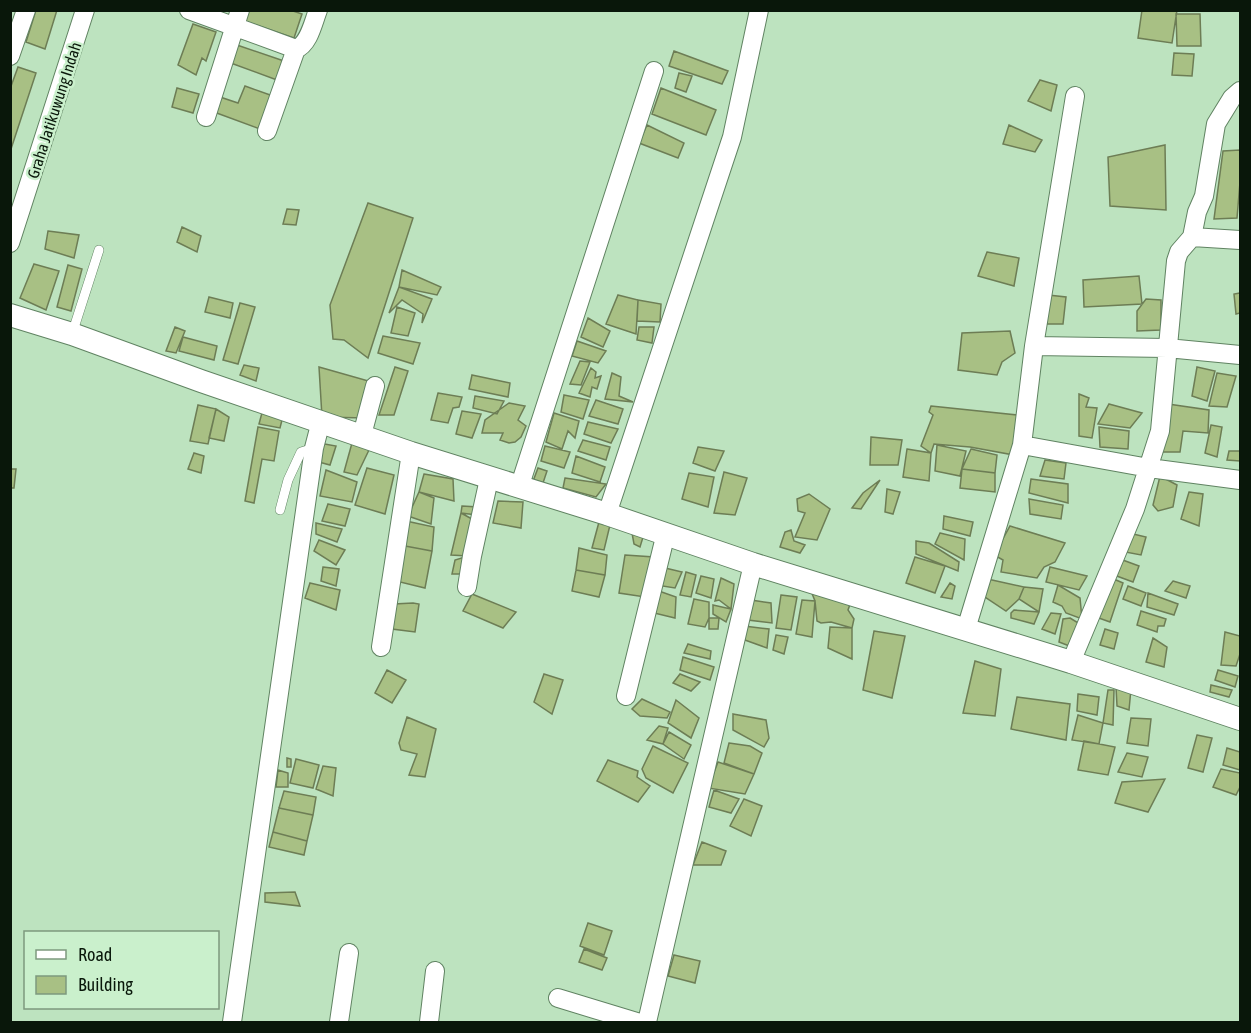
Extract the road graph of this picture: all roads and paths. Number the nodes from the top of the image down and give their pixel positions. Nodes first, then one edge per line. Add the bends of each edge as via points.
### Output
1 (26, 10) edge
2 (86, 10) edge
3 (189, 10) edge
4 (318, 10) edge
5 (759, 10) edge
6 (236, 19) edge
7 (296, 49) junction
8 (10, 56) edge
9 (654, 70) dead end
10 (1240, 91) edge
11 (1075, 96) dead end
12 (206, 117) dead end
13 (267, 131) dead end
14 (1192, 237) junction
15 (1240, 240) edge
16 (10, 243) edge
17 (99, 250) dead end
18 (10, 315) edge
19 (72, 334) junction
20 (1034, 346) junction
21 (1167, 348) junction
22 (1240, 355) edge
23 (375, 386) dead end
24 (321, 422) junction
25 (362, 435) junction
26 (1022, 446) junction
27 (314, 448) junction
28 (411, 453) junction
29 (1149, 468) junction
30 (489, 478) junction
31 (1240, 480) edge
32 (519, 488) junction
33 (280, 510) dead end
34 (607, 514) junction
35 (666, 533) junction
36 (753, 564) junction
37 (467, 587) dead end
38 (966, 629) junction
39 (381, 647) dead end
40 (1071, 662) junction
41 (626, 696) dead end
42 (1240, 719) edge
43 (349, 953) dead end
44 (435, 971) dead end
45 (558, 999) dead end
46 (232, 1023) edge
47 (339, 1023) edge
48 (429, 1023) edge
49 (637, 1023) edge
50 (647, 1023) edge

1 - 8 street
2 - 16 street, Graha Jatikuwung Indah
3 - 6 street
4 - 7 street via 306,41
5 - 34 street via 732,137
6 - 7 street
6 - 12 street
7 - 13 street
9 - 32 street
10 - 14 street via 1216,124 1204,196
11 - 20 street
14 - 15 street
14 - 21 street via 1176,261
17 - 19 lane
18 - 19 street
19 - 24 street
20 - 21 street
20 - 26 street
21 - 22 street
21 - 29 street via 1160,431
23 - 25 street
24 - 25 street
24 - 27 street
25 - 28 street
26 - 29 street
26 - 38 street
27 - 33 lane via 301,452
27 - 46 street
28 - 30 street
28 - 39 street
29 - 31 street
29 - 40 street
30 - 32 street
30 - 37 street
32 - 34 street
34 - 35 street
35 - 36 street
35 - 41 street
36 - 38 street
36 - 50 street
38 - 40 street
40 - 42 street
43 - 47 street
44 - 48 street
45 - 49 street

